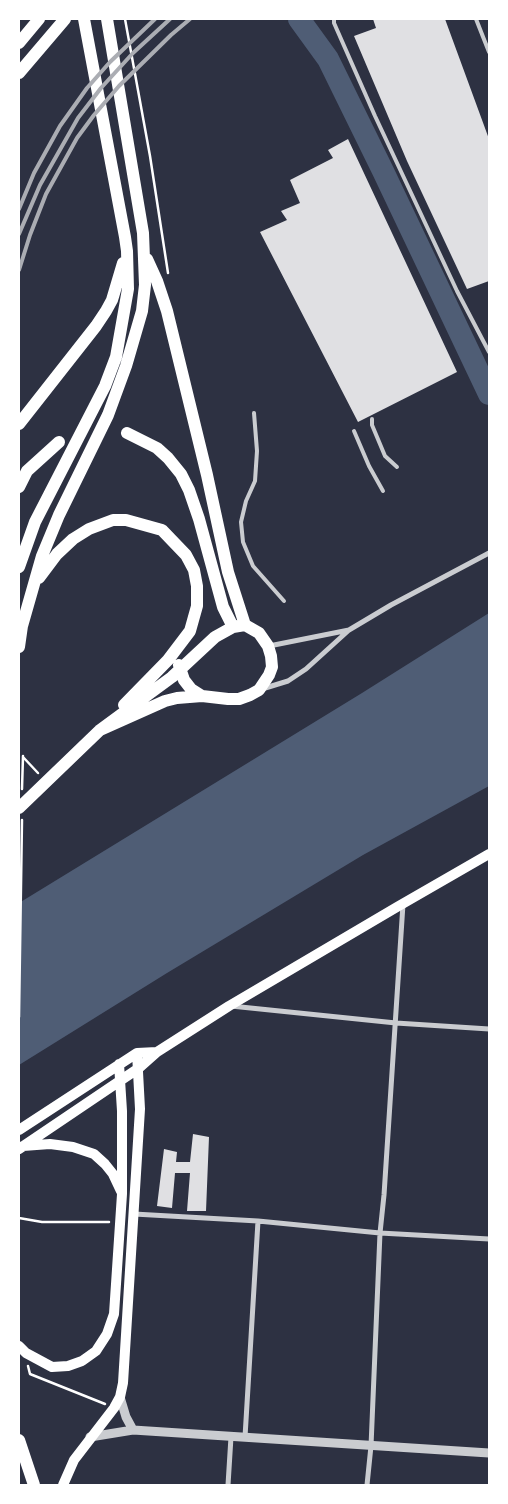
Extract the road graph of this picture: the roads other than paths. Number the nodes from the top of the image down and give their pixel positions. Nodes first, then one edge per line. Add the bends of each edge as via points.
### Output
1 (40, 19) edge
2 (65, 19) edge
3 (84, 19) edge
4 (107, 19) edge
5 (334, 19) edge
6 (476, 19) edge
7 (19, 43) edge
8 (489, 52) edge
9 (19, 73) edge
10 (127, 251) junction
11 (145, 255) junction
12 (489, 352) edge
13 (254, 412) dead end
14 (372, 418) dead end
15 (19, 424) edge
16 (354, 432) dead end
17 (127, 433) dead end
18 (59, 442) dead end
19 (397, 466) dead end
20 (19, 487) edge
21 (383, 491) dead end
22 (489, 553) edge
23 (19, 567) edge
24 (34, 585) junction
25 (284, 601) dead end
26 (239, 626) junction
27 (350, 630) junction
28 (179, 646) junction
29 (268, 646) junction
30 (19, 647) edge
31 (180, 671) junction
32 (259, 690) junction
33 (202, 696) junction
34 (100, 730) junction
35 (20, 811) edge
36 (489, 854) edge
37 (402, 904) junction
38 (229, 1006) junction
39 (396, 1023) junction
40 (489, 1029) edge
41 (158, 1052) junction
42 (137, 1053) junction
43 (119, 1064) junction
44 (139, 1068) junction
45 (121, 1081) junction
46 (19, 1130) edge
47 (21, 1147) edge
48 (122, 1194) junction
49 (134, 1214) junction
50 (258, 1221) junction
51 (380, 1233) junction
52 (489, 1239) edge
53 (22, 1350) edge
54 (120, 1396) junction
55 (133, 1430) junction
56 (231, 1437) junction
57 (90, 1438) junction
58 (245, 1438) junction
59 (19, 1440) edge
60 (371, 1446) junction
61 (489, 1453) edge
62 (34, 1485) edge
63 (63, 1485) edge
64 (228, 1485) edge
65 (367, 1485) edge

1 - 7 main road
2 - 9 main road
3 - 10 main road
4 - 11 main road
5 - 12 lane via 375,116
6 - 8 lane
10 - 15 main road via 106,311
10 - 23 main road via 128,289 116,357 105,386 35,522
11 - 24 main road via 142,311 126,366 108,415 59,515
11 - 26 main road via 158,281 167,311
13 - 25 lane via 255,481 241,522 243,542 253,566
14 - 19 lane via 385,456
16 - 21 lane
17 - 26 main road via 157,448 181,474 199,519 223,607
18 - 20 main road via 27,471
22 - 27 street
24 - 28 main road via 57,554 89,529 113,520 126,520 162,530 186,555 198,586 197,606 190,631
24 - 30 main road
26 - 29 main road via 259,633
26 - 31 main road via 215,637
27 - 29 street
27 - 32 street via 288,681
28 - 31 main road
28 - 34 main road
29 - 32 main road via 272,666
31 - 33 main road via 191,689
31 - 34 main road
32 - 33 main road via 239,699
33 - 34 main road via 164,701
34 - 35 main road via 45,782
36 - 37 main road
37 - 38 main road
37 - 39 street
38 - 39 street
38 - 41 main road
39 - 40 street
39 - 51 street
41 - 42 main road
41 - 44 main road
42 - 43 main road
42 - 44 main road
43 - 45 main road
43 - 46 main road
44 - 45 main road
44 - 49 main road
45 - 47 main road
45 - 48 main road
47 - 48 main road via 50,1144 94,1154 113,1174
48 - 53 main road via 114,1314 107,1334 96,1351 68,1366 52,1367
49 - 50 street
49 - 54 main road
50 - 51 street
50 - 58 street
51 - 52 street
51 - 60 street
54 - 55 street
54 - 57 main road
55 - 56 street
55 - 57 street
56 - 58 street
56 - 64 street
57 - 63 main road via 74,1460
58 - 60 street
59 - 62 main road
60 - 61 street
60 - 65 street

